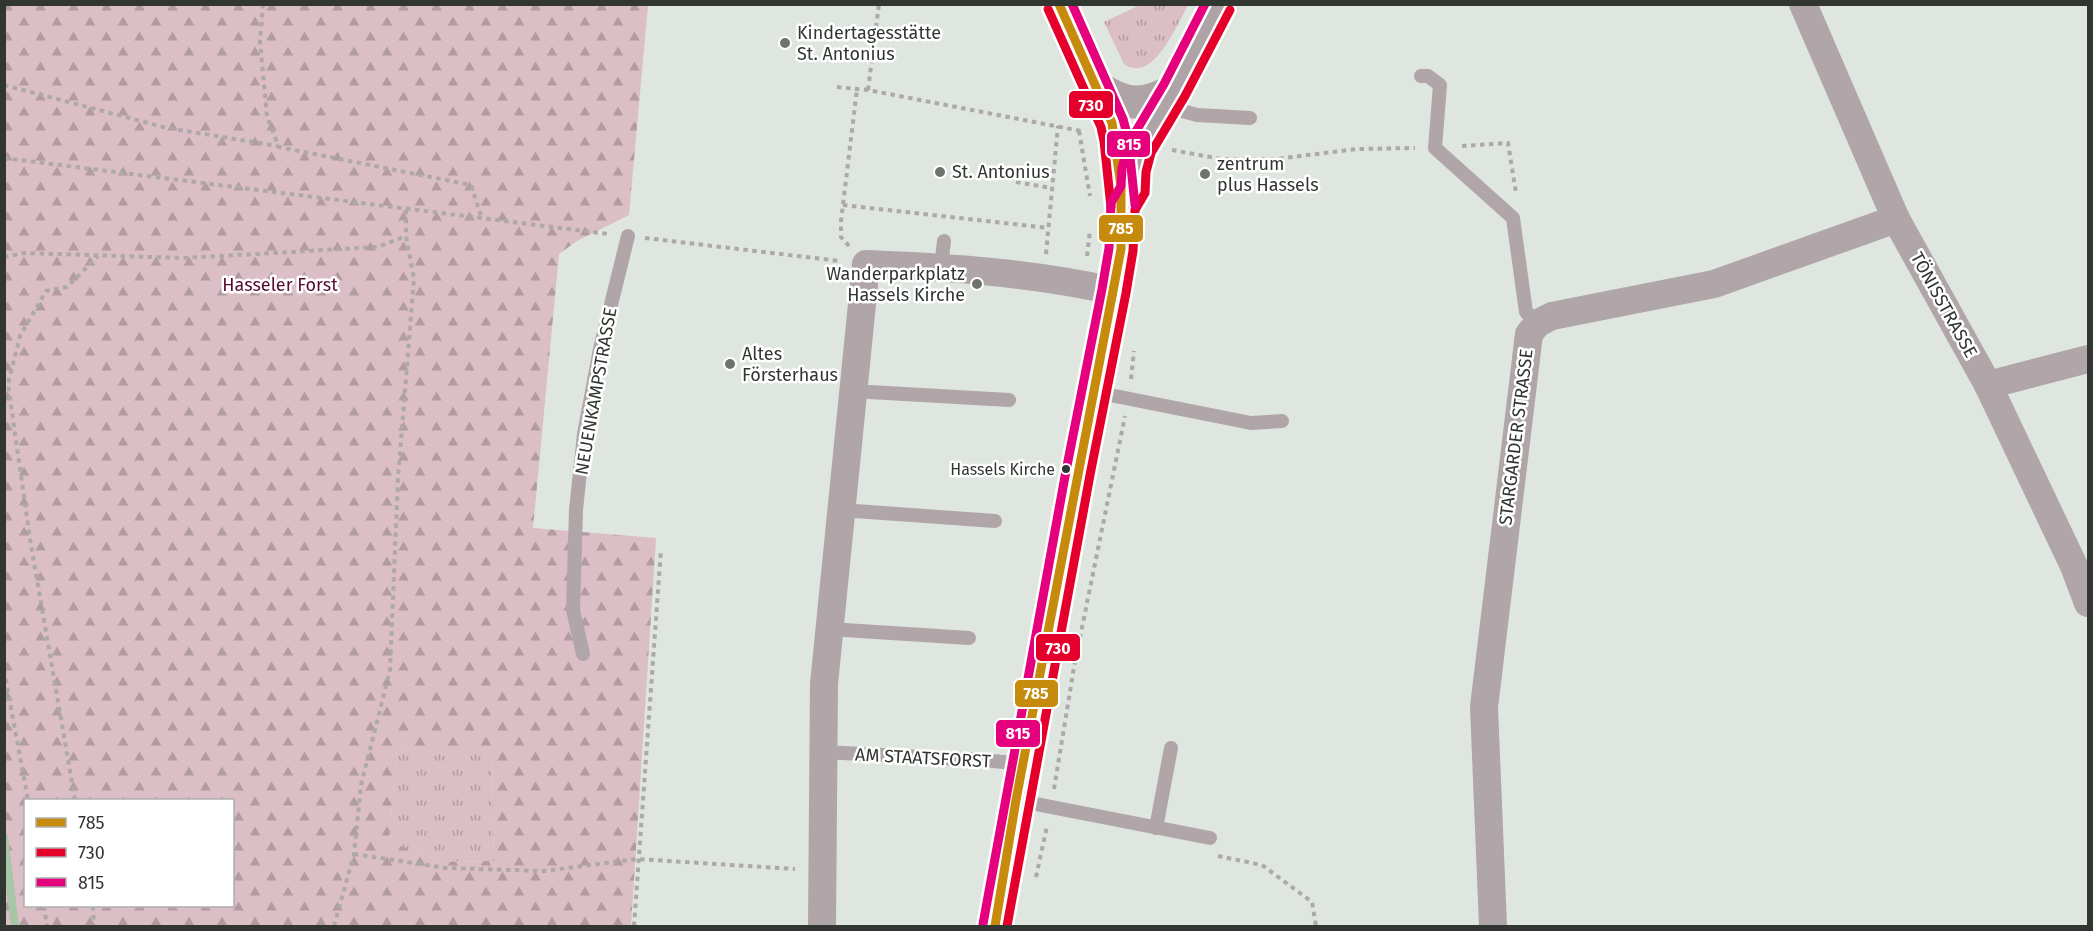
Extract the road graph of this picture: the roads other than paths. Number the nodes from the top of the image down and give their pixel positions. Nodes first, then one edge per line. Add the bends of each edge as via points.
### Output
1 (1059, 4) edge
2 (1219, 4) edge
3 (1803, 4) edge
4 (1421, 76) dead end
5 (1097, 87) junction
6 (1169, 98) junction
7 (1250, 118) dead end
8 (1124, 206) junction
9 (1896, 219) junction
10 (628, 236) dead end
11 (1114, 291) junction
12 (1538, 323) junction
13 (2088, 359) edge
14 (1988, 385) junction
15 (852, 391) junction
16 (1095, 392) junction
17 (1009, 400) dead end
18 (1282, 421) dead end
19 (841, 510) junction
20 (995, 520) dead end
21 (2081, 564) edge
22 (2088, 603) edge
23 (829, 629) junction
24 (969, 638) dead end
25 (583, 654) dead end
26 (1171, 748) dead end
27 (822, 752) junction
28 (1024, 764) junction
29 (1017, 800) junction
30 (1156, 828) junction
31 (1210, 838) road end
32 (822, 927) edge
33 (995, 927) edge
34 (1493, 927) edge

1 - 5 main road
2 - 6 main road
3 - 9 street, TÖNISSTRASSE
4 - 12 lane via 1440,85 1435,148 1513,218 1526,312
5 - 6 main road via 1113,98 1136,102
5 - 8 main road via 1116,140
6 - 7 lane via 1197,115
6 - 8 main road via 1146,136 1134,170 1133,190
8 - 11 main road
9 - 12 street via 1714,284 1552,316
9 - 14 street, TÖNISSTRASSE
10 - 25 lane, NEUENKAMPSTRASSE via 584,434 576,510 573,610
11 - 15 street via 1043,279 943,254 866,264
11 - 16 main road
12 - 34 street, STARGARDER STRASSE via 1529,334 1484,707
13 - 14 street
14 - 21 street, TÖNISSTRASSE
15 - 17 lane
15 - 19 street
16 - 18 lane via 1251,423
16 - 28 main road
19 - 20 lane
19 - 23 street
21 - 22 street, TÖNISSTRASSE
23 - 24 lane
23 - 27 street
26 - 30 lane
27 - 28 lane, AM STAATSFORST
27 - 32 street
28 - 29 main road
29 - 30 lane
29 - 33 main road
30 - 31 lane

